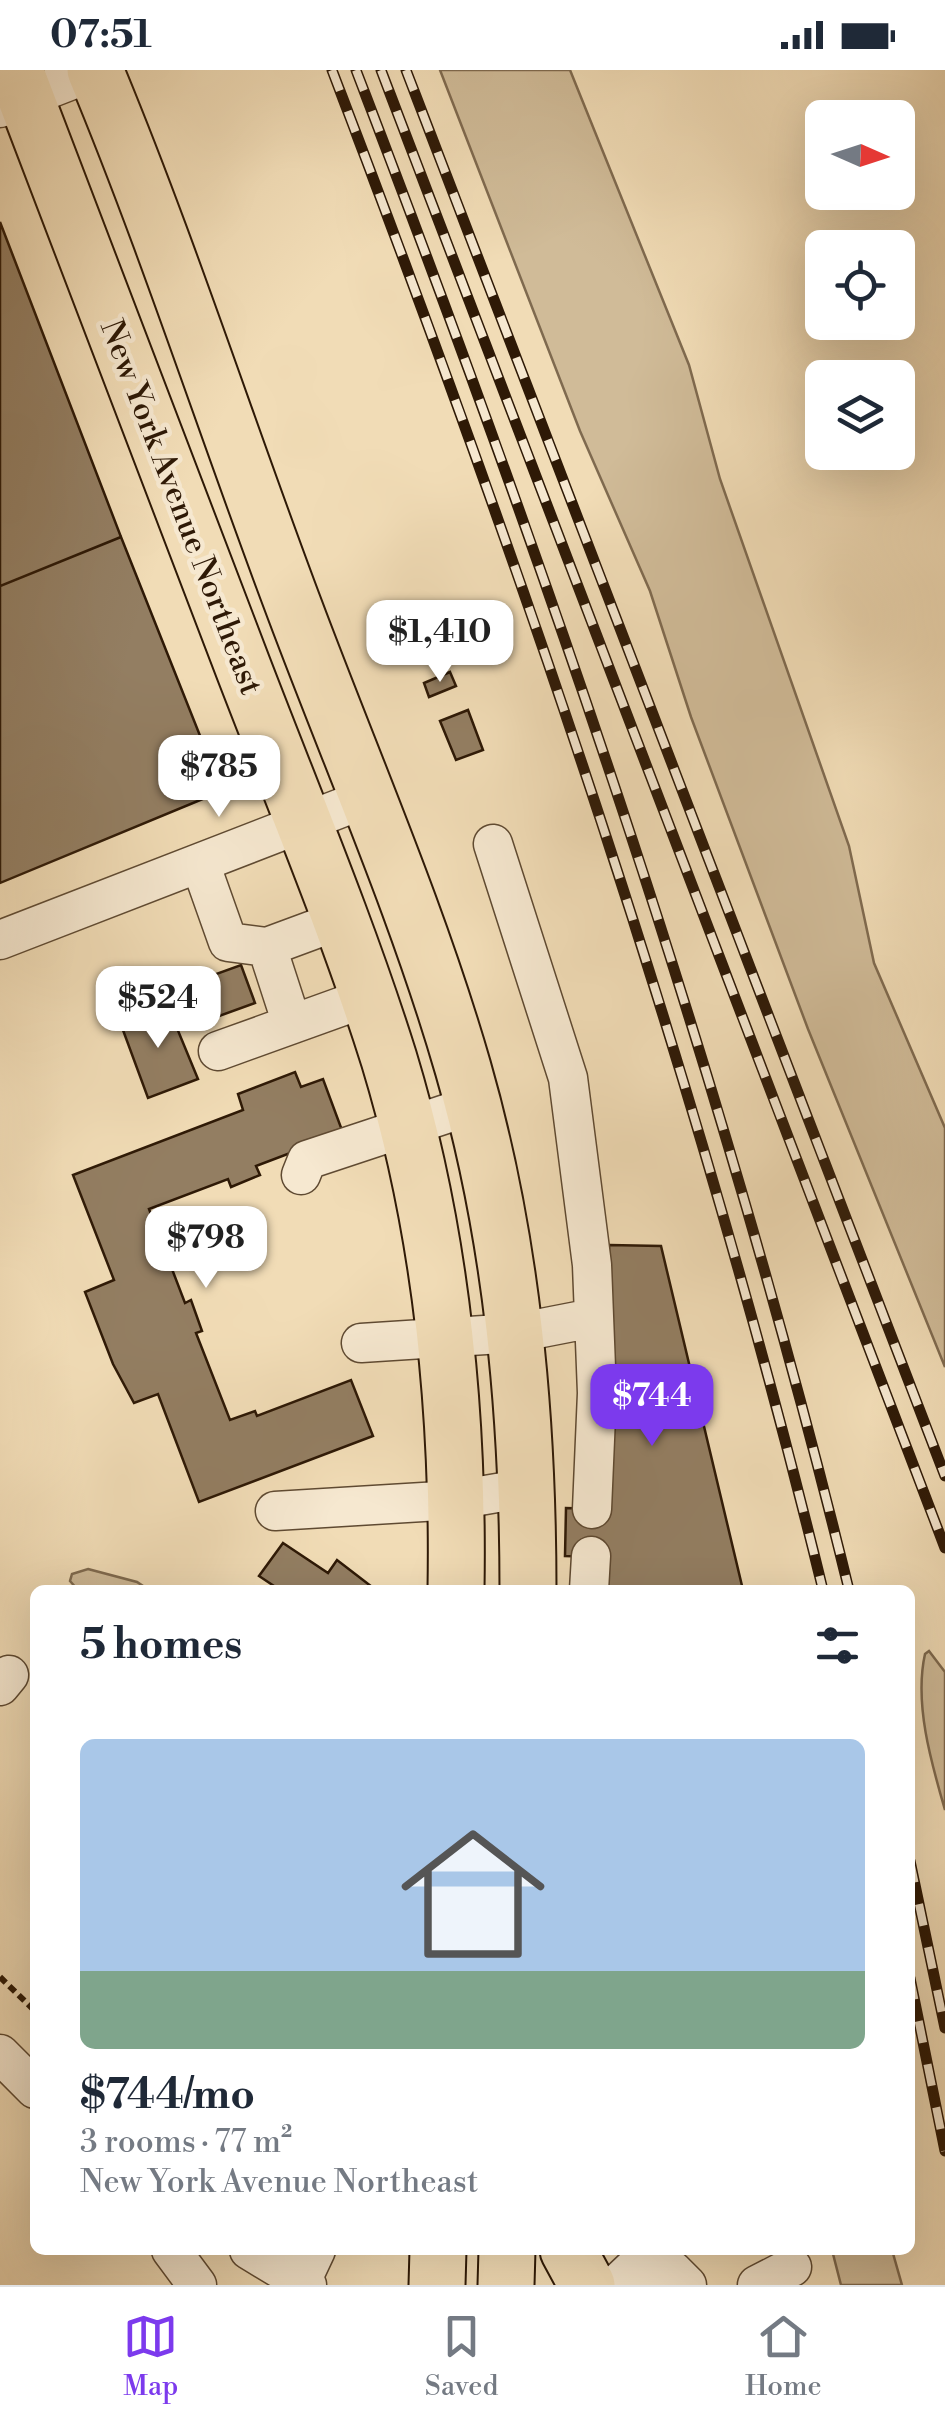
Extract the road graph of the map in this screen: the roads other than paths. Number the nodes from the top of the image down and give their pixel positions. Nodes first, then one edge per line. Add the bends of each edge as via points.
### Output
1 (95, 71) edge
2 (13, 92) edge
3 (367, 798) junction
4 (303, 823) junction
5 (493, 844) dead end
6 (200, 863) junction
7 (340, 920) junction
8 (0, 940) edge
9 (267, 947) junction
10 (368, 997) junction
11 (292, 1024) junction
12 (218, 1051) dead end
13 (473, 1105) junction
14 (406, 1125) junction
15 (301, 1175) dead end
16 (594, 1318) junction
17 (516, 1334) junction
18 (445, 1336) junction
19 (361, 1343) dead end
20 (526, 1488) junction
21 (456, 1500) junction
22 (592, 1509) dead end
23 (276, 1512) dead end
24 (456, 1585) edge
25 (528, 1585) edge
26 (0, 2054) edge
27 (30, 2084) edge
28 (175, 2255) edge
29 (262, 2255) edge
30 (438, 2255) edge
31 (508, 2255) edge
32 (579, 2255) edge
33 (792, 2266) dead end
34 (308, 2272) edge
35 (617, 2272) edge
36 (197, 2285) edge
37 (437, 2285) edge
38 (506, 2285) edge
39 (687, 2285) edge
40 (757, 2285) edge

1 - 2 street
1 - 3 highway
2 - 4 highway, New York Avenue Northeast
3 - 4 street
3 - 13 highway
4 - 6 street
4 - 7 highway, New York Avenue Northeast
5 - 16 street via 568,1078
6 - 8 street
6 - 9 street via 228,942
7 - 9 street
7 - 10 highway, New York Avenue Northeast
9 - 11 street
10 - 11 street
10 - 14 highway, New York Avenue Northeast
11 - 12 street
13 - 14 street
13 - 17 highway
14 - 15 street via 307,1160
14 - 18 highway, New York Avenue Northeast
16 - 17 street
16 - 22 street
17 - 18 street
17 - 20 highway
18 - 19 street
18 - 21 highway, New York Avenue Northeast
20 - 21 street
20 - 25 highway
21 - 23 street
21 - 24 highway, New York Avenue Northeast
26 - 27 street
28 - 36 street
29 - 34 street
30 - 37 highway
31 - 38 highway
32 - 35 highway
33 - 40 street
35 - 39 street via 673,2271

